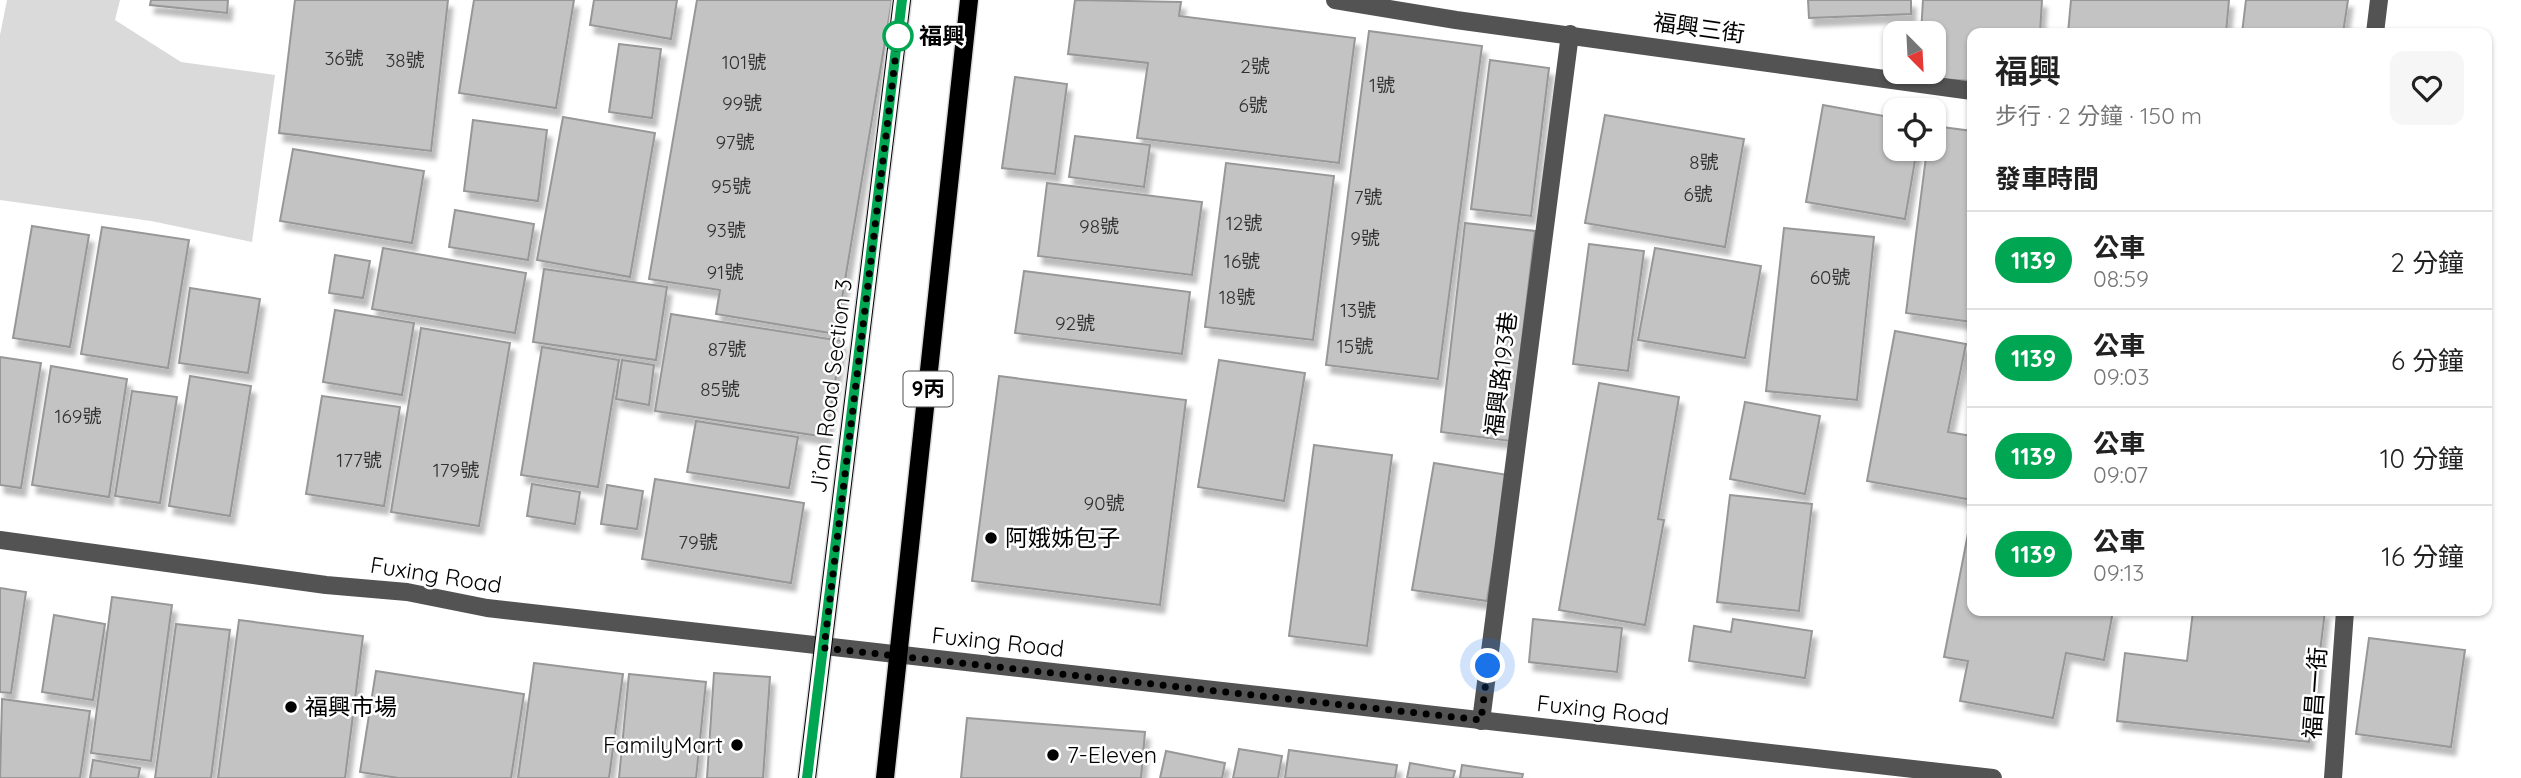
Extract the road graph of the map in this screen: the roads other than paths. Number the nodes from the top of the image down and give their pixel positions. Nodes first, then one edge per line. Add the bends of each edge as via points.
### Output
1 (902, 0) edge
2 (969, 0) edge
3 (1335, 0) edge
4 (2379, 0) edge
5 (2376, 28) edge
6 (1570, 34) junction
7 (1967, 90) edge
8 (0, 540) edge
9 (2345, 616) edge
10 (824, 648) junction
11 (901, 656) junction
12 (1481, 720) junction
13 (807, 778) edge
14 (885, 778) edge
15 (1993, 778) edge
16 (2333, 778) edge

1 - 10 main road, Ji’an Road Section 3
2 - 11 main road, 9丙
3 - 6 street, 福興三街
4 - 5 street
6 - 7 street, 福興三街
6 - 12 street, 福興路193巷
8 - 10 street, Fuxing Road via 407,592 487,608
9 - 16 street, 福昌一街
10 - 11 street, Fuxing Road
10 - 13 main road, Ji’an Road Section 3
11 - 12 street, Fuxing Road
11 - 14 main road, 9丙
12 - 15 street, Fuxing Road

